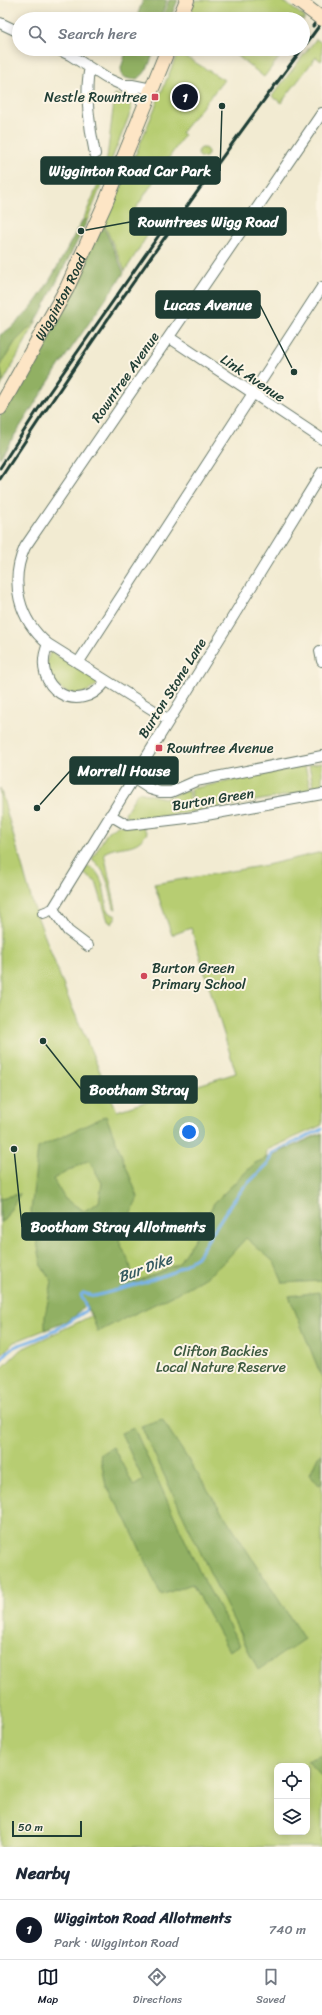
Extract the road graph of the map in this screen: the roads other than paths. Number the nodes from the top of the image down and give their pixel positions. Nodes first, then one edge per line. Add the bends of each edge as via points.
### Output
1 (187, 0) edge
2 (297, 0) edge
3 (182, 12) edge
4 (322, 19) edge
5 (0, 23) edge
6 (12, 29) edge
7 (72, 56) edge
8 (165, 56) edge
9 (90, 68) junction
10 (122, 85) junction
11 (152, 89) junction
12 (146, 104) junction
13 (322, 113) edge
14 (96, 154) dead end
15 (322, 287) edge
16 (170, 338) junction
17 (252, 394) junction
18 (0, 408) edge
19 (322, 440) edge
20 (322, 472) edge
21 (48, 644) junction
22 (78, 662) junction
23 (106, 682) junction
24 (169, 720) junction
25 (322, 756) edge
26 (133, 778) junction
27 (322, 794) edge
28 (110, 815) junction
29 (88, 946) dead end

1 - 3 main road
2 - 4 main road, bridge
5 - 6 street
7 - 9 street
8 - 11 main road, Wigginton Road
9 - 10 street
9 - 14 street via 87,81 91,136
10 - 11 street
10 - 12 street
11 - 12 main road, Wigginton Road
12 - 18 main road, Wigginton Road via 67,288
13 - 16 street, Rowntree Avenue
15 - 17 street
16 - 17 street, Link Avenue
16 - 21 street, Rowntree Avenue via 25,547 17,579 22,608 30,625
17 - 19 street, Link Avenue
17 - 22 street
20 - 24 street, Burton Stone Lane
21 - 22 street, Rowntree Avenue
21 - 23 street via 43,667 47,680 58,692 72,697 86,696
22 - 23 street, Rowntree Avenue
23 - 24 street, Rowntree Avenue
24 - 26 street, Burton Stone Lane
25 - 26 street, Burton Green via 196,781 171,792 150,789
26 - 28 street, Burton Stone Lane
27 - 28 street, Burton Green via 195,817 127,825
28 - 29 street, Burton Stone Lane via 48,911

